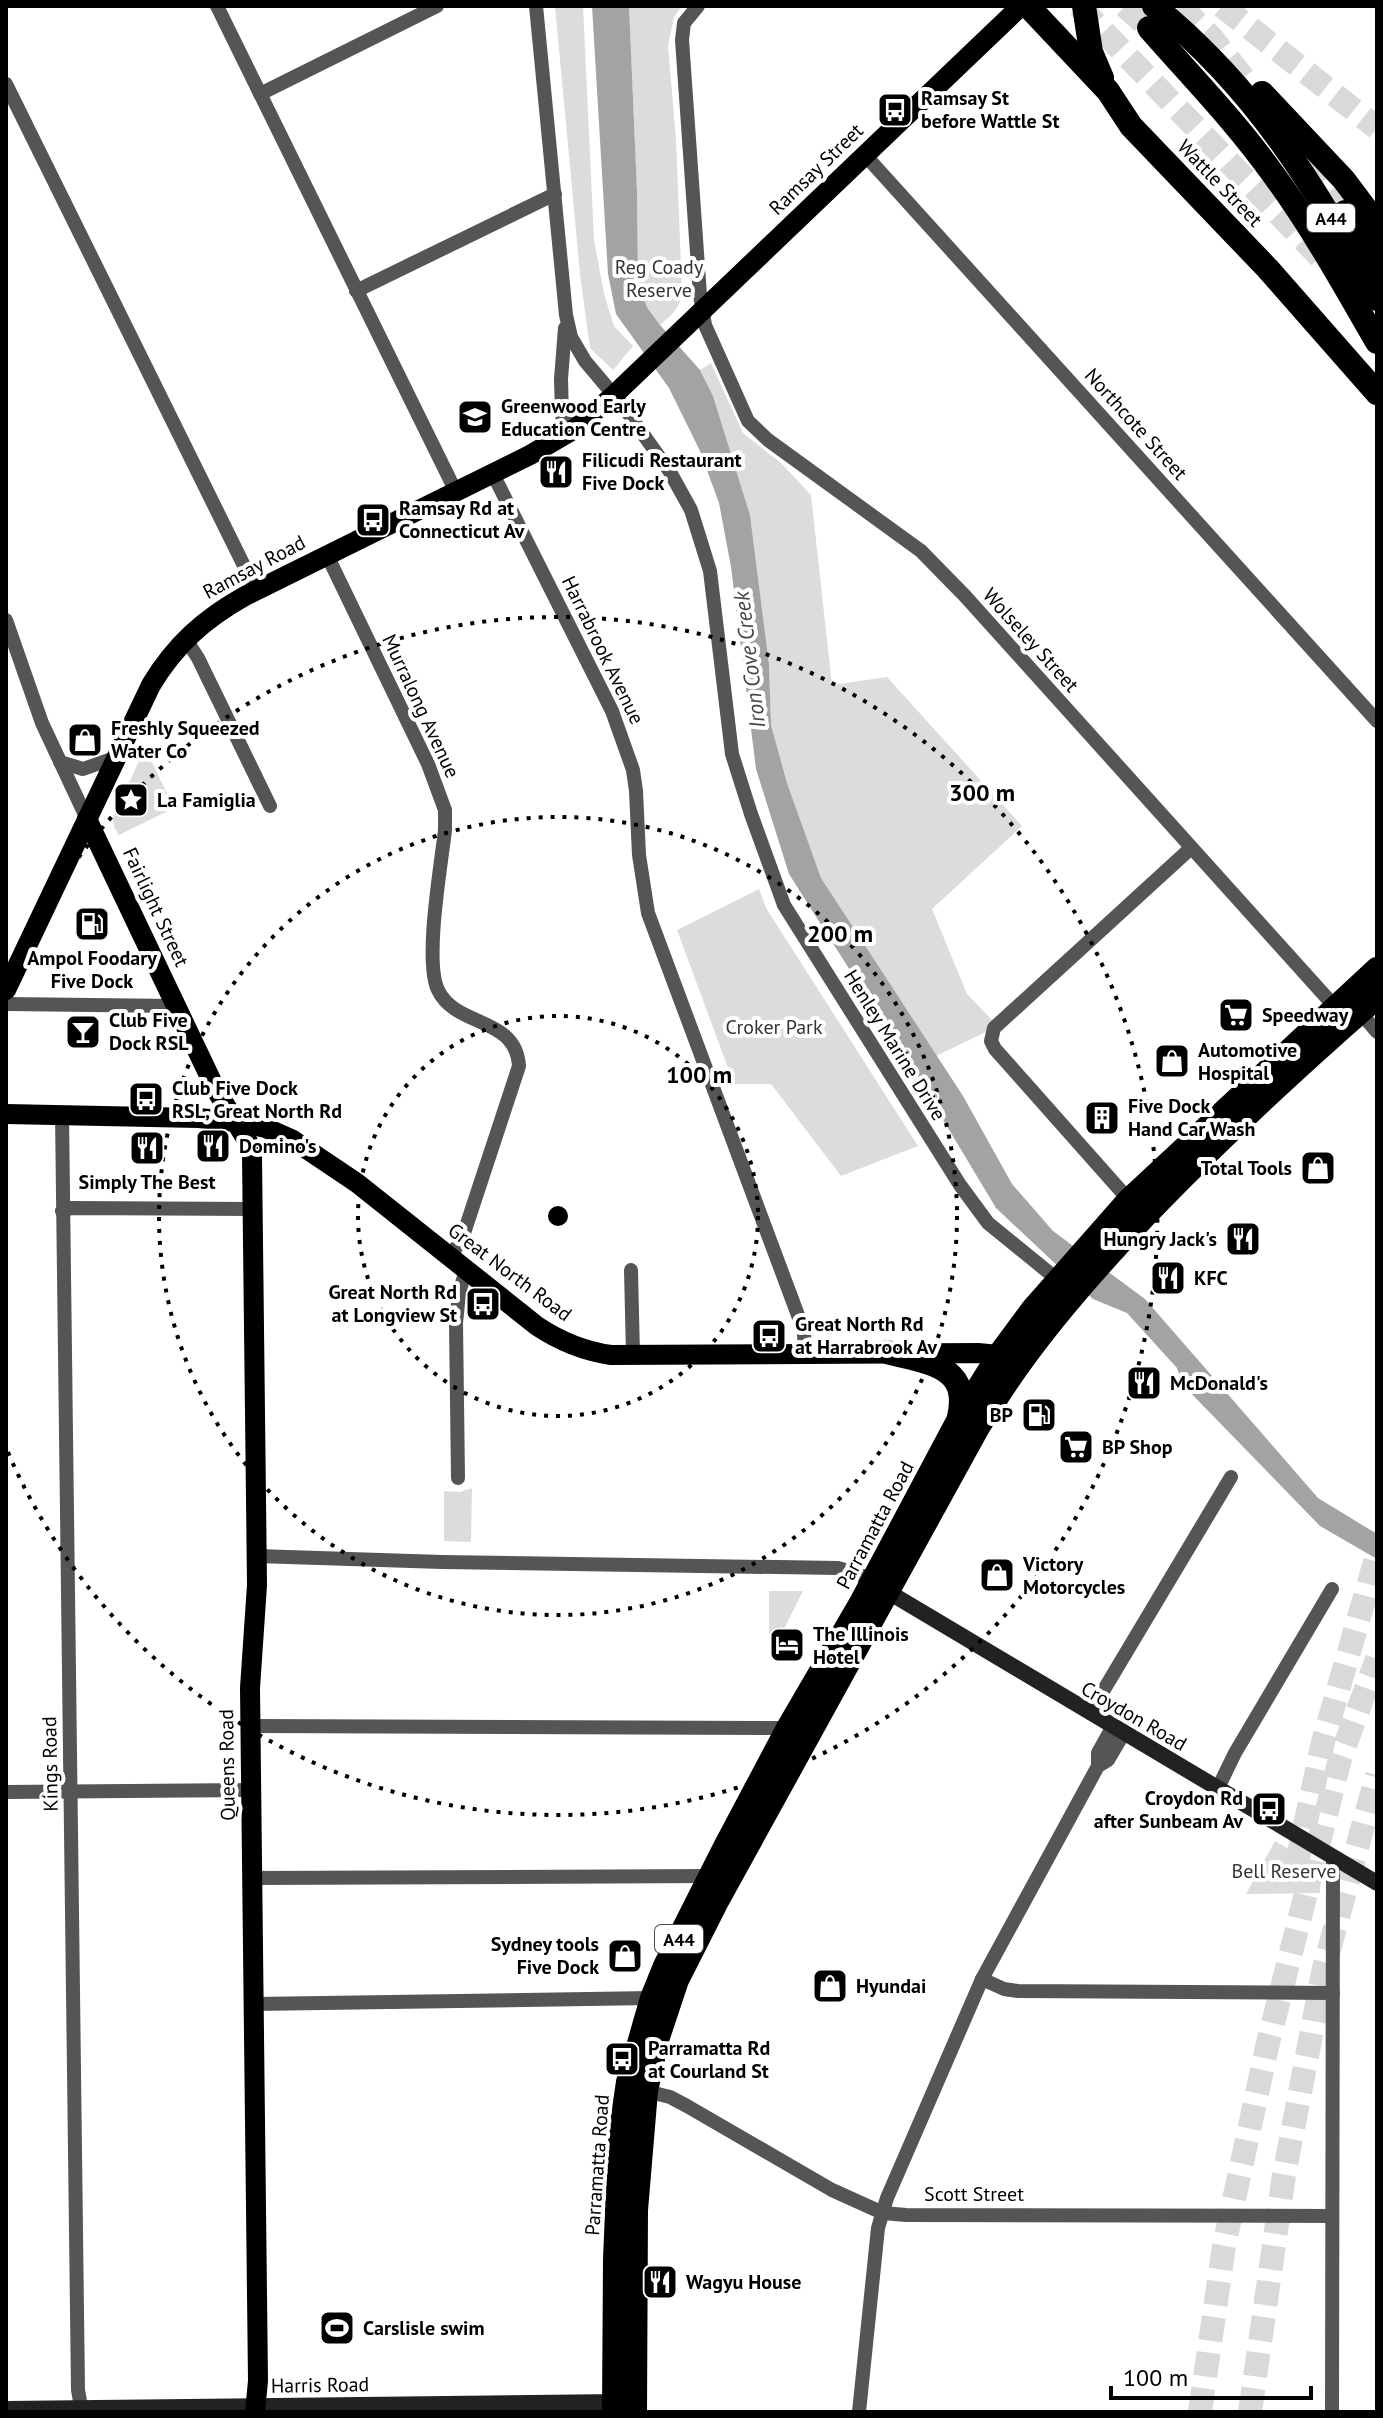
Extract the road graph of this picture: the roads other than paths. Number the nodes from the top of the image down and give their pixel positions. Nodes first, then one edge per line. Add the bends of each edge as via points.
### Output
1 (217, 6) edge
2 (437, 6) edge
3 (536, 6) edge
4 (698, 6) edge
5 (1021, 6) edge
6 (1028, 6) edge
7 (1084, 6) edge
8 (1151, 17) edge
9 (1195, 40) junction
10 (6, 84) edge
11 (1108, 91) junction
12 (260, 94) junction
13 (865, 155) junction
14 (555, 194) junction
15 (1339, 204) tunnel mouth
16 (1377, 224) edge
17 (1377, 260) edge
18 (356, 291) junction
19 (1377, 299) edge
20 (703, 309) junction
21 (566, 315) junction
22 (1377, 342) edge
23 (645, 365) joint
24 (1377, 393) edge
25 (614, 395) junction
26 (573, 430) junction
27 (493, 474) junction
28 (456, 492) junction
29 (327, 555) junction
30 (256, 590) junction
31 (6, 620) edge
32 (185, 638) junction
33 (1377, 721) edge
34 (117, 757) junction
35 (60, 762) junction
36 (270, 806) dead end
37 (87, 819) junction
38 (1191, 848) junction
39 (1377, 969) edge
40 (6, 990) edge
41 (6, 1004) edge
42 (176, 1006) junction
43 (1358, 1006) edge
44 (1377, 1032) edge
45 (6, 1114) edge
46 (62, 1114) junction
47 (236, 1122) junction
48 (1129, 1200) junction
49 (253, 1209) junction
50 (62, 1211) junction
51 (1109, 1237) junction
52 (458, 1264) junction
53 (631, 1270) dead end
54 (1069, 1279) junction
55 (887, 1352) junction
56 (805, 1354) junction
57 (633, 1355) junction
58 (1008, 1360) junction
59 (959, 1419) junction
60 (1231, 1477) dead end
61 (458, 1478) dead end
62 (257, 1556) junction
63 (879, 1587) junction
64 (1332, 1589) dead end
65 (1090, 1713) junction
66 (250, 1726) junction
67 (788, 1728) junction
68 (1119, 1729) junction
69 (1218, 1788) junction
70 (251, 1790) junction
71 (6, 1792) edge
72 (71, 1792) junction
73 (1333, 1857) junction
74 (711, 1876) junction
75 (253, 1878) junction
76 (1377, 1883) edge
77 (982, 1979) junction
78 (1333, 1993) junction
79 (652, 1998) junction
80 (254, 2004) junction
81 (646, 2091) junction
82 (883, 2213) junction
83 (1332, 2216) junction
84 (624, 2407) edge
85 (6, 2409) edge
86 (255, 2409) edge
87 (81, 2410) edge
88 (859, 2412) edge
89 (1332, 2412) edge

1 - 12 street
2 - 12 street
3 - 14 street, Henley Marine Drive
4 - 20 street, Wolseley Street via 684,23 683,58
5 - 13 main road, Ramsay Street
6 - 11 highway, Wattle Street
7 - 11 highway via 1093,62
8 - 9 highway, A44
8 - 22 highway via 1273,174
9 - 16 highway via 1235,66 1264,95 1344,180
9 - 19 highway, A44 via 1244,92 1310,181
10 - 30 street
11 - 24 highway, Wattle Street via 1131,126
12 - 18 street
13 - 20 main road, Ramsay Street
13 - 33 street, Northcote Street
14 - 18 street
14 - 21 street, Henley Marine Drive
15 - 17 highway
18 - 28 street
20 - 23 main road, Ramsay Street
20 - 38 street, Wolseley Street via 707,330 753,427 921,551
21 - 25 street, Henley Marine Drive via 577,349
21 - 26 street, Henley Marine Drive via 562,416
23 - 25 main road, Ramsay Road
25 - 26 main road, Ramsay Road
25 - 54 street, Henley Marine Drive via 670,472 700,536 710,571 732,754 784,905 988,1223
26 - 27 main road, Ramsay Road
27 - 28 main road, Ramsay Road
27 - 56 street, Harrabrook Avenue via 623,738 636,791 648,913 802,1326
28 - 29 main road, Ramsay Road
29 - 30 main road, Ramsay Road
29 - 52 street, Murralong Avenue via 445,810 432,956 439,994 450,1006 503,1034 518,1053 519,1066
30 - 32 main road, Ramsay Road
31 - 35 street, Fairlight Street
32 - 34 main road, Ramsay Road via 164,662
32 - 36 street
34 - 35 street via 83,769
34 - 37 main road, Ramsay Road
35 - 37 street, Fairlight Street
37 - 40 main road, Ramsay Road
37 - 42 main road, Fairlight Street
38 - 43 street, Wolseley Street
38 - 48 street via 994,1028 991,1041
39 - 43 highway, Parramatta Road / A44
41 - 42 street
42 - 47 main road, Fairlight Street
43 - 44 street, Wolseley Street
43 - 48 highway, Parramatta Road / A44 via 1204,1128
43 - 51 highway, Parramatta Road / A44 via 1205,1155
45 - 46 main road, Great North Road
46 - 47 main road, Great North Road
46 - 50 street, Kings Road
47 - 49 main road, Queens Road via 252,1156
47 - 52 main road, Great North Road via 293,1140 357,1183
48 - 51 highway, Parramatta Road / A44
49 - 50 street
49 - 62 main road, Queens Road
50 - 72 street, Kings Road
51 - 54 highway, Parramatta Road / A44
52 - 57 main road, Great North Road via 556,1339 593,1352
52 - 61 street
53 - 57 street
54 - 58 highway, Parramatta Road / A44
55 - 56 main road, Great North Road
55 - 58 main road, Great North Road
55 - 59 highway via 950,1373 961,1395
56 - 57 main road, Great North Road
58 - 59 highway, Parramatta Road / A44
58 - 63 highway, Parramatta Road / A44 via 984,1417
59 - 63 highway, Parramatta Road / A44
60 - 65 street
62 - 63 street via 838,1568
62 - 66 main road, Queens Road
63 - 65 main road, Croydon Road
63 - 67 highway, Parramatta Road / A44
63 - 81 highway, Parramatta Road / A44 via 677,1980
64 - 69 street
65 - 68 main road, Croydon Road
66 - 67 street
66 - 70 main road, Queens Road
67 - 74 highway, Parramatta Road / A44
68 - 69 main road, Croydon Road
68 - 77 street via 1108,1760 1098,1766
69 - 73 main road, Croydon Road
70 - 72 street
70 - 75 main road, Queens Road
71 - 72 street
72 - 87 street, Kings Road
73 - 76 main road, Croydon Road
73 - 78 street
74 - 75 street
74 - 79 highway, Parramatta Road / A44
75 - 80 main road, Queens Road
77 - 78 street via 1018,1991
77 - 82 street
78 - 83 street
79 - 80 street
79 - 84 highway, Parramatta Road / A44 via 631,2068 620,2137 615,2260
80 - 86 main road, Queens Road
81 - 82 street, Scott Street via 670,2097 832,2190
81 - 84 highway, Parramatta Road / A44
82 - 83 street, Scott Street
82 - 88 street
83 - 89 street
84 - 86 main road, Harris Road
85 - 87 main road, Harris Road
86 - 87 main road, Harris Road

